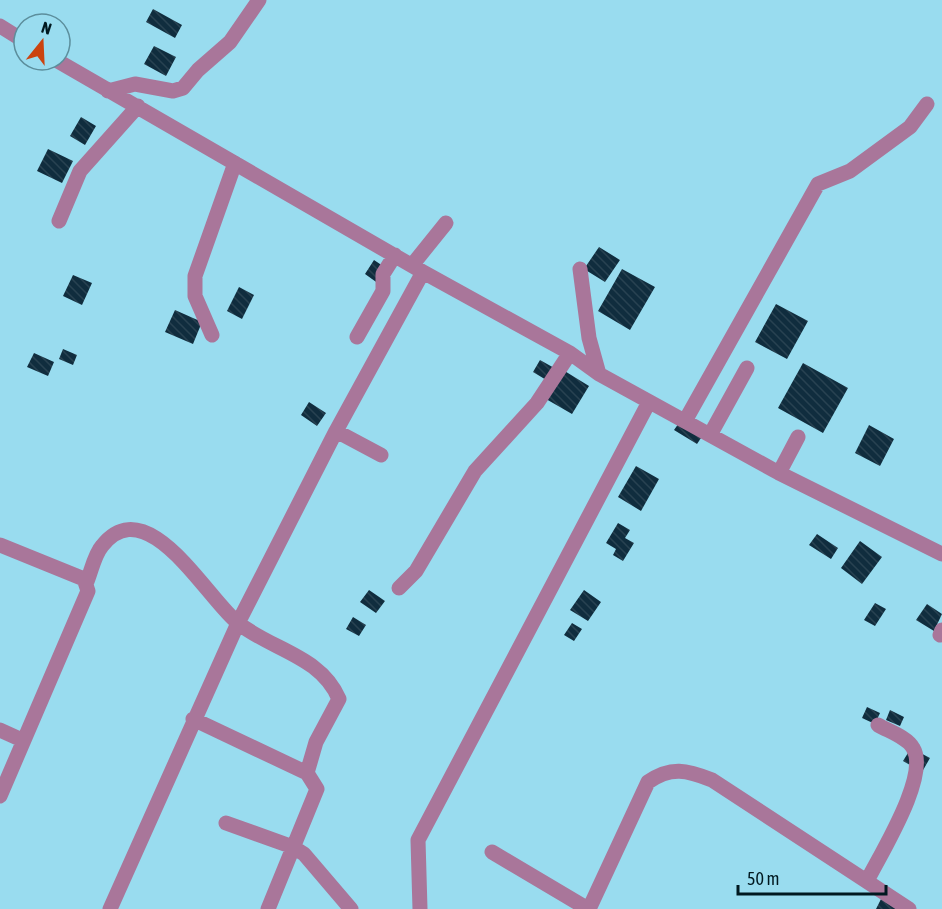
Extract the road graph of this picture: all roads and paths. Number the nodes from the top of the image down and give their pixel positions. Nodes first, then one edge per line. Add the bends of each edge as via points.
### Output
1 (259, 0) edge
2 (72, 69) edge
3 (108, 91) junction
4 (927, 104) dead end
5 (138, 106) junction
6 (235, 163) junction
7 (59, 221) dead end
8 (446, 223) dead end
9 (395, 255) junction
10 (418, 268) junction
11 (580, 269) dead end
12 (213, 335) dead end
13 (357, 337) dead end
14 (570, 352) junction
15 (747, 368) dead end
16 (600, 374) junction
17 (649, 402) junction
18 (685, 421) junction
19 (336, 430) junction
20 (710, 435) junction
21 (798, 437) dead end
22 (381, 455) dead end
23 (779, 473) junction
24 (0, 545) edge
25 (942, 554) edge
26 (86, 584) junction
27 (399, 588) dead end
28 (238, 623) junction
29 (193, 719) junction
30 (878, 725) dead end
31 (0, 730) edge
32 (22, 740) junction
33 (307, 773) junction
34 (0, 796) edge
35 (226, 823) dead end
36 (293, 847) junction
37 (492, 852) dead end
38 (867, 880) junction
39 (110, 909) edge
40 (268, 909) edge
41 (351, 909) edge
42 (420, 909) edge
43 (589, 909) edge
44 (909, 909) edge

1 - 3 street via 230,42 183,88 173,91 135,84
2 - 3 street
3 - 5 street
4 - 18 street via 903,133 850,171 818,184
5 - 6 street
5 - 7 street via 80,171
6 - 9 street
6 - 12 street via 195,276 195,296
8 - 10 street
9 - 10 street
9 - 13 street via 383,274 383,291
10 - 14 street
10 - 19 street
11 - 16 street via 589,338
14 - 16 street
14 - 27 street via 537,403 475,471 416,571
15 - 20 street
16 - 17 street
17 - 18 street
17 - 42 street via 418,840
18 - 20 street
19 - 22 street
19 - 28 street
20 - 23 street
21 - 23 street
23 - 25 street
24 - 26 street via 84,579
26 - 28 street via 101,546 119,531 140,531 181,558
26 - 32 street via 88,591
28 - 29 street
28 - 33 street via 308,663 334,687 339,699 316,742
29 - 33 street
29 - 39 street
30 - 38 street via 912,746 917,757 916,778
31 - 32 street
32 - 34 street
33 - 36 street via 317,789
35 - 36 street
36 - 40 street
36 - 41 street via 304,854
37 - 43 street
38 - 43 street via 712,780 685,770 672,770 648,782
38 - 44 street

